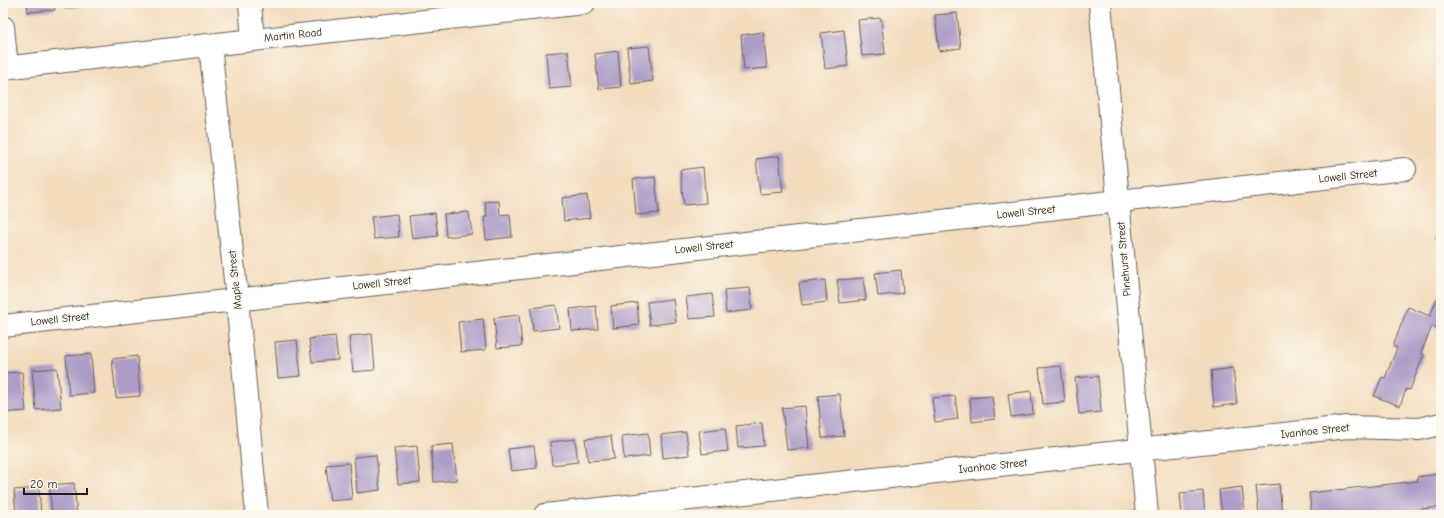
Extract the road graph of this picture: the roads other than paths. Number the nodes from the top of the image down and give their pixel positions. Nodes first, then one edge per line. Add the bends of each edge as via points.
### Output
1 (250, 3) edge
2 (584, 3) edge
3 (1100, 3) edge
4 (508, 7) edge
5 (3, 27) edge
6 (253, 40) junction
7 (210, 45) junction
8 (5, 68) edge
9 (1405, 169) dead end
10 (1119, 201) junction
11 (237, 299) junction
12 (3, 326) edge
13 (1441, 424) edge
14 (1140, 450) junction
15 (257, 515) edge
16 (545, 515) edge
17 (1147, 515) edge

1 - 6 street
2 - 4 street, Martin Road
3 - 10 street, Pinehurst Street
4 - 6 street, Martin Road
5 - 8 street
6 - 7 street, Martin Road
7 - 8 street, Martin Road
7 - 11 street, Maple Street
9 - 10 street, Lowell Street
10 - 11 street, Lowell Street
10 - 14 street, Pinehurst Street
11 - 12 street, Lowell Street
11 - 15 street, Maple Street
13 - 14 street, Ivanhoe Street via 1419,429 1347,427
14 - 16 street, Ivanhoe Street
14 - 17 street, Pinehurst Street

